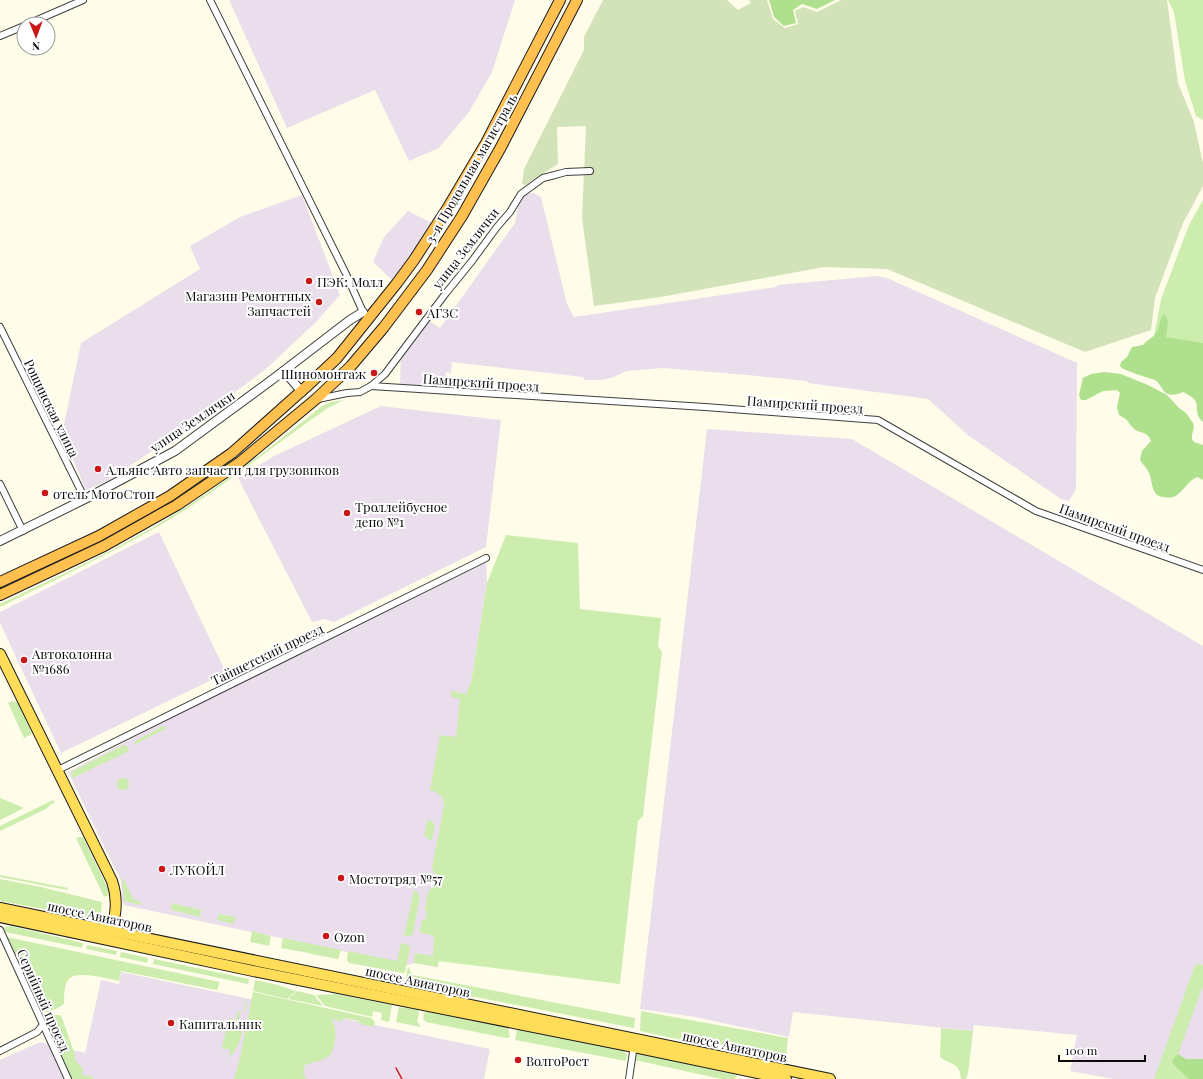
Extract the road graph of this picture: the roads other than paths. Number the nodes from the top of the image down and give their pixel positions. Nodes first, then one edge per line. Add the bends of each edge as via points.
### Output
1 (82, 0) edge
2 (210, 0) edge
3 (560, 0) edge
4 (577, 0) edge
5 (46, 16) edge
6 (16, 29) edge
7 (0, 36) edge
8 (590, 171) dead end
9 (382, 302) junction
10 (363, 312) junction
11 (0, 328) edge
12 (284, 371) junction
13 (371, 386) junction
14 (302, 392) junction
15 (316, 399) junction
16 (0, 484) edge
17 (85, 499) junction
18 (22, 530) junction
19 (0, 541) edge
20 (486, 558) dead end
21 (1203, 570) edge
22 (0, 582) edge
23 (2, 595) edge
24 (0, 654) edge
25 (58, 770) junction
26 (0, 917) edge
27 (0, 930) edge
28 (110, 936) junction
29 (43, 1025) junction
30 (634, 1042) junction
31 (0, 1051) edge
32 (68, 1079) edge
33 (629, 1079) edge
34 (786, 1079) edge
35 (830, 1079) edge

1 - 5 street
2 - 10 street
3 - 9 highway, 3-я Продольная магистраль via 486,143 414,260
4 - 15 highway, 3-я Продольная магистраль via 501,147 462,216 427,270 384,327 350,366
6 - 7 street
8 - 13 street, улица Землячки via 566,172 543,178 521,194 510,212 385,374
9 - 10 highway
9 - 14 highway, 3-я Продольная магистраль via 337,358
10 - 12 street, улица Землячки
11 - 17 street, Рощинская улица
12 - 14 street
12 - 17 street, улица Землячки via 175,451
13 - 15 street, улица Землячки via 360,392 347,392
13 - 21 street, Памирский проезд via 878,420 1036,511
14 - 22 highway, 3-я Продольная магистраль via 232,453 170,496 99,536
15 - 23 highway, 3-я Продольная магистраль via 239,463 177,504 104,546
16 - 18 street
17 - 18 street, улица Землячки
18 - 19 street, улица Землячки
20 - 25 street, Тайшетский проезд
24 - 25 main road
25 - 28 main road via 116,892 117,903
26 - 28 main road, шоссе Авиаторов
27 - 29 street, Серийный проезд
28 - 30 main road, шоссе Авиаторов
29 - 31 street via 37,1032
29 - 32 street, Серийный проезд
30 - 33 street
30 - 34 main road, шоссе Авиаторов
30 - 35 main road, шоссе Авиаторов

